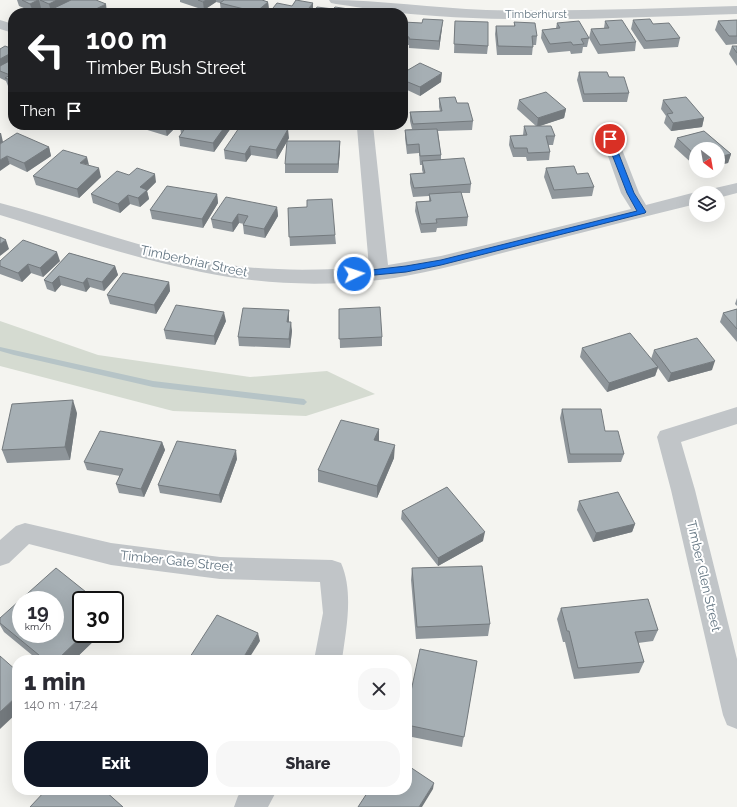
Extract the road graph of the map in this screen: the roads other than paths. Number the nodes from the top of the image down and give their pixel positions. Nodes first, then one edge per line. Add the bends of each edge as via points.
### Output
1 (336, 0) edge
2 (398, 8) edge
3 (408, 9) edge
4 (737, 10) edge
5 (365, 130) edge
6 (610, 139) dead end
7 (737, 188) edge
8 (725, 191) edge
9 (689, 200) edge
10 (0, 209) edge
11 (642, 212) junction
12 (379, 273) junction
13 (737, 415) edge
14 (0, 555) edge
15 (329, 655) edge
16 (737, 715) edge
17 (258, 795) edge
18 (249, 807) edge

1 - 2 street, Timberhurst
3 - 4 street, Timberhurst via 483,14
5 - 12 street
6 - 11 street via 630,193
7 - 8 street
9 - 11 street, Timberbriar Street
10 - 12 street, Timberbriar Street via 109,242 202,266 285,276
11 - 12 street, Timberbriar Street via 441,262
13 - 16 street, Timber Glen Street via 668,437
14 - 15 street, Timber Gate Street via 25,533 111,554 220,568 332,571 336,613
17 - 18 street

